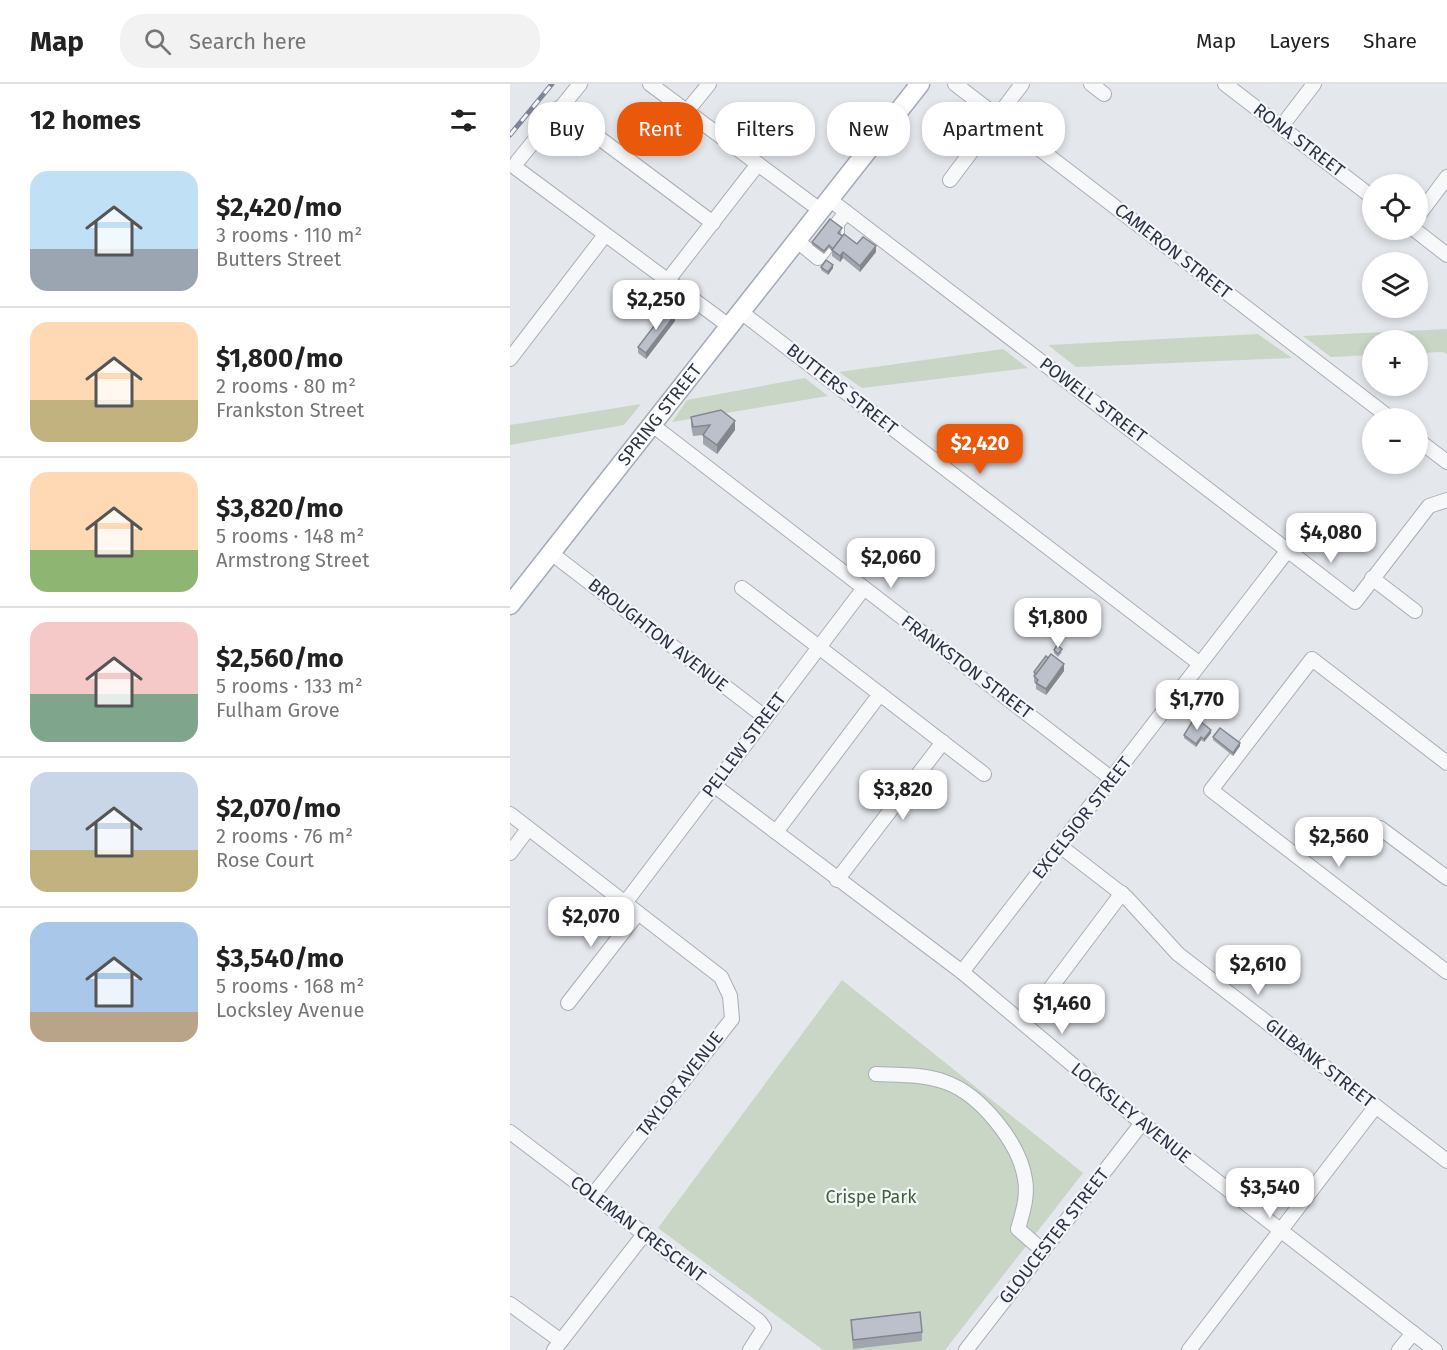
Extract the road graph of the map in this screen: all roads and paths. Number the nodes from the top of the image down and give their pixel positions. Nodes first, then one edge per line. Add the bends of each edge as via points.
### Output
1 (580, 84) edge
2 (650, 84) edge
3 (708, 84) edge
4 (920, 84) edge
5 (955, 84) edge
6 (1022, 84) edge
7 (1090, 84) edge
8 (1225, 84) edge
9 (1314, 84) edge
10 (1104, 94) dead end
11 (564, 102) edge
12 (675, 102) edge
13 (694, 102) edge
14 (978, 102) edge
15 (1009, 102) edge
16 (703, 123) edge
17 (1281, 126) junction
18 (605, 142) edge
19 (528, 148) edge
20 (968, 156) edge
21 (1049, 156) edge
22 (758, 164) junction
23 (1447, 177) edge
24 (950, 180) dead end
25 (1362, 189) edge
26 (1428, 203) edge
27 (820, 211) junction
28 (846, 212) junction
29 (713, 223) junction
30 (605, 235) junction
31 (796, 240) junction
32 (1428, 240) edge
33 (831, 241) junction
34 (1447, 255) edge
35 (668, 280) junction
36 (741, 312) junction
37 (729, 326) junction
38 (510, 359) edge
39 (1377, 408) edge
40 (651, 424) junction
41 (1428, 448) edge
42 (1447, 462) edge
43 (1447, 501) edge
44 (1288, 550) junction
45 (551, 553) junction
46 (1372, 579) junction
47 (742, 588) dead end
48 (864, 588) junction
49 (510, 606) edge
50 (1415, 611) dead end
51 (818, 646) junction
52 (1200, 664) junction
53 (880, 694) junction
54 (765, 717) junction
55 (943, 742) junction
56 (1447, 763) edge
57 (984, 774) dead end
58 (1112, 778) junction
59 (715, 786) junction
60 (510, 814) edge
61 (1380, 828) dead end
62 (528, 829) junction
63 (776, 832) junction
64 (1060, 846) junction
65 (510, 853) edge
66 (1447, 878) edge
67 (837, 880) junction
68 (1122, 893) junction
69 (625, 903) junction
70 (638, 913) junction
71 (1446, 969) edge
72 (962, 972) junction
73 (568, 1003) dead end
74 (1025, 1022) junction
75 (876, 1074) dead end
76 (1376, 1106) junction
77 (1142, 1123) junction
78 (510, 1132) edge
79 (1447, 1161) edge
80 (593, 1195) junction
81 (1281, 1230) junction
82 (645, 1233) junction
83 (1043, 1251) junction
84 (510, 1304) edge
85 (1413, 1333) junction
86 (558, 1346) edge
87 (750, 1350) edge
88 (966, 1350) edge
89 (1189, 1350) edge
90 (1399, 1350) edge
91 (1435, 1350) edge

1 - 11 street
2 - 12 street, POWELL STREET
3 - 13 street
4 - 27 main road, SPRING STREET
5 - 14 street, CAMERON STREET
6 - 15 street
7 - 10 street
8 - 17 street, RONA STREET
9 - 17 street
16 - 22 street, POWELL STREET
17 - 25 street, RONA STREET
18 - 29 street
19 - 30 street via 516,168
20 - 24 street
21 - 39 street, CAMERON STREET
22 - 27 street, POWELL STREET
22 - 29 street
23 - 26 street
27 - 28 street, POWELL STREET
27 - 31 main road, SPRING STREET
27 - 33 street
28 - 33 street
28 - 44 street, POWELL STREET
29 - 35 street
30 - 35 street
30 - 38 street
31 - 33 street via 818,258
31 - 36 main road, SPRING STREET
32 - 34 street
35 - 37 street
36 - 37 main road, SPRING STREET
36 - 52 street, BUTTERS STREET
37 - 40 main road, SPRING STREET
40 - 45 main road, SPRING STREET
40 - 48 street, FRANKSTON STREET
41 - 42 street
43 - 46 street via 1428,506
44 - 46 street, POWELL STREET via 1355,602
44 - 52 street, EXCELSIOR STREET
45 - 49 main road, SPRING STREET
45 - 54 street, BROUGHTON AVENUE
46 - 50 street
47 - 51 street
48 - 51 street, PELLEW STREET
48 - 58 street, FRANKSTON STREET
51 - 53 street
51 - 54 street, PELLEW STREET
52 - 58 street, EXCELSIOR STREET
53 - 55 street
53 - 63 street
54 - 59 street, PELLEW STREET
55 - 57 street
55 - 67 street
56 - 71 street via 1312,658 1211,790
58 - 64 street, EXCELSIOR STREET
59 - 63 street, LOCKSLEY AVENUE
59 - 69 street, PELLEW STREET
60 - 62 street, TAYLOR AVENUE
61 - 66 street
62 - 65 street
62 - 69 street, TAYLOR AVENUE
63 - 67 street, LOCKSLEY AVENUE
64 - 68 street, GILBANK STREET
64 - 72 street, EXCELSIOR STREET
67 - 72 street, LOCKSLEY AVENUE
68 - 74 street
68 - 76 street, GILBANK STREET via 1178,954
69 - 70 street, TAYLOR AVENUE
70 - 73 street
70 - 80 street, TAYLOR AVENUE via 721,977 730,996 732,1018
72 - 74 street, LOCKSLEY AVENUE
74 - 77 street, LOCKSLEY AVENUE
75 - 83 street via 920,1076 945,1082 968,1093 989,1114 1008,1136 1025,1177 1025,1203 1018,1229
76 - 79 street, GILBANK STREET
76 - 81 street
77 - 81 street, LOCKSLEY AVENUE
77 - 83 street, GLOUCESTER STREET
78 - 80 street, COLEMAN CRESCENT
80 - 82 street, COLEMAN CRESCENT
81 - 85 street, LOCKSLEY AVENUE
81 - 89 street
82 - 86 street
82 - 87 street, COLEMAN CRESCENT via 759,1321 764,1328
83 - 88 street, GLOUCESTER STREET
84 - 86 street
85 - 90 street
85 - 91 street, LOCKSLEY AVENUE

